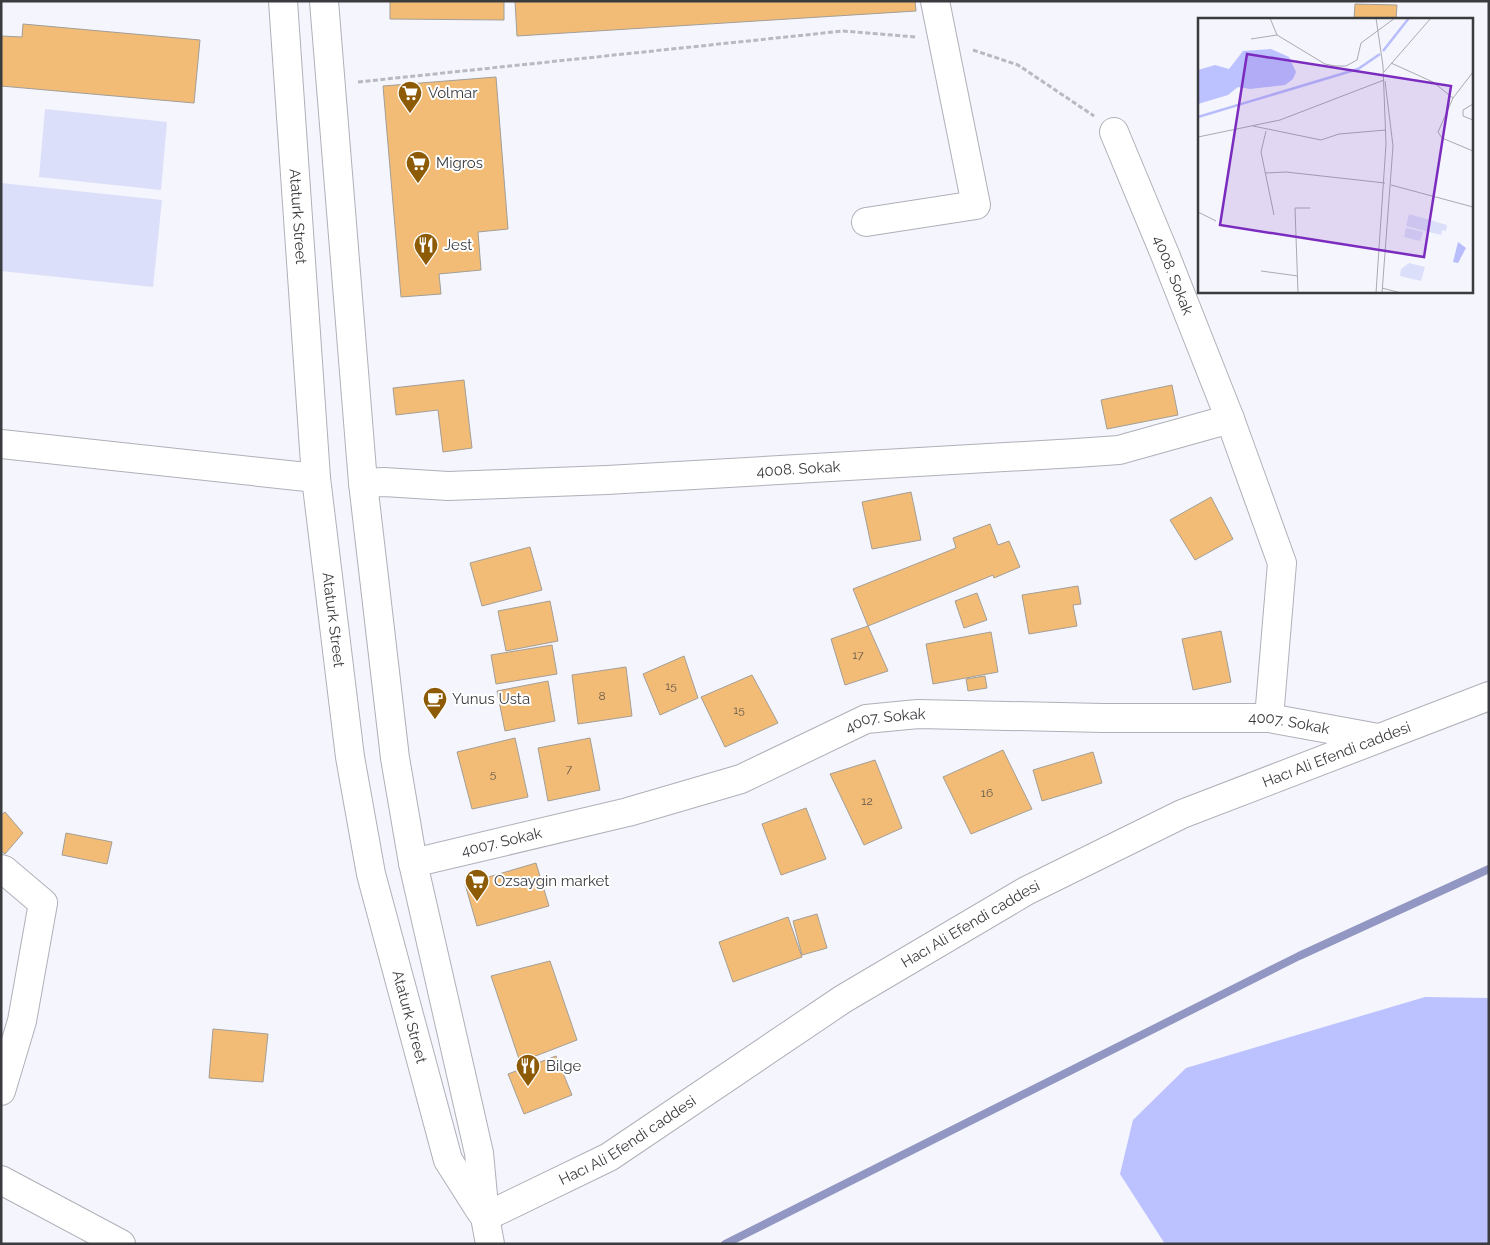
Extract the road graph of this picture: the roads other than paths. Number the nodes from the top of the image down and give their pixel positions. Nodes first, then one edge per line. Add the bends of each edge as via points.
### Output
1 (283, 1) edge
2 (324, 1) edge
3 (935, 1) edge
4 (1114, 132) road end
5 (866, 222) dead end
6 (1230, 420) junction
7 (1, 444) edge
8 (316, 478) junction
9 (363, 483) junction
10 (1489, 696) edge
11 (1269, 718) junction
12 (1378, 738) junction
13 (413, 863) junction
14 (1, 869) edge
15 (1, 1091) edge
16 (1, 1180) edge
17 (485, 1217) junction
18 (121, 1244) edge
19 (490, 1244) edge

1 - 8 street, Ataturk Street
2 - 9 street, Ataturk Street
3 - 5 street via 976,205
4 - 6 street, 4008. Sokak
6 - 9 street, 4008. Sokak via 1119,450 607,480 448,486
6 - 11 street, 4008. Sokak via 1282,563
7 - 8 street
8 - 17 street, Ataturk Street via 350,757 371,874 448,1160
9 - 13 street, Ataturk Street via 395,758
10 - 12 street, Hacı Ali Efendi caddesi
11 - 12 street, 4007. Sokak
11 - 13 street, 4007. Sokak via 918,714 866,719 741,779 628,812
12 - 17 street, Hacı Ali Efendi caddesi via 1182,814 1026,891 843,999 609,1157
13 - 17 street, Ataturk Street via 479,1152
14 - 15 street via 43,903 22,1021
16 - 18 street
17 - 19 street, Ataturk Street

